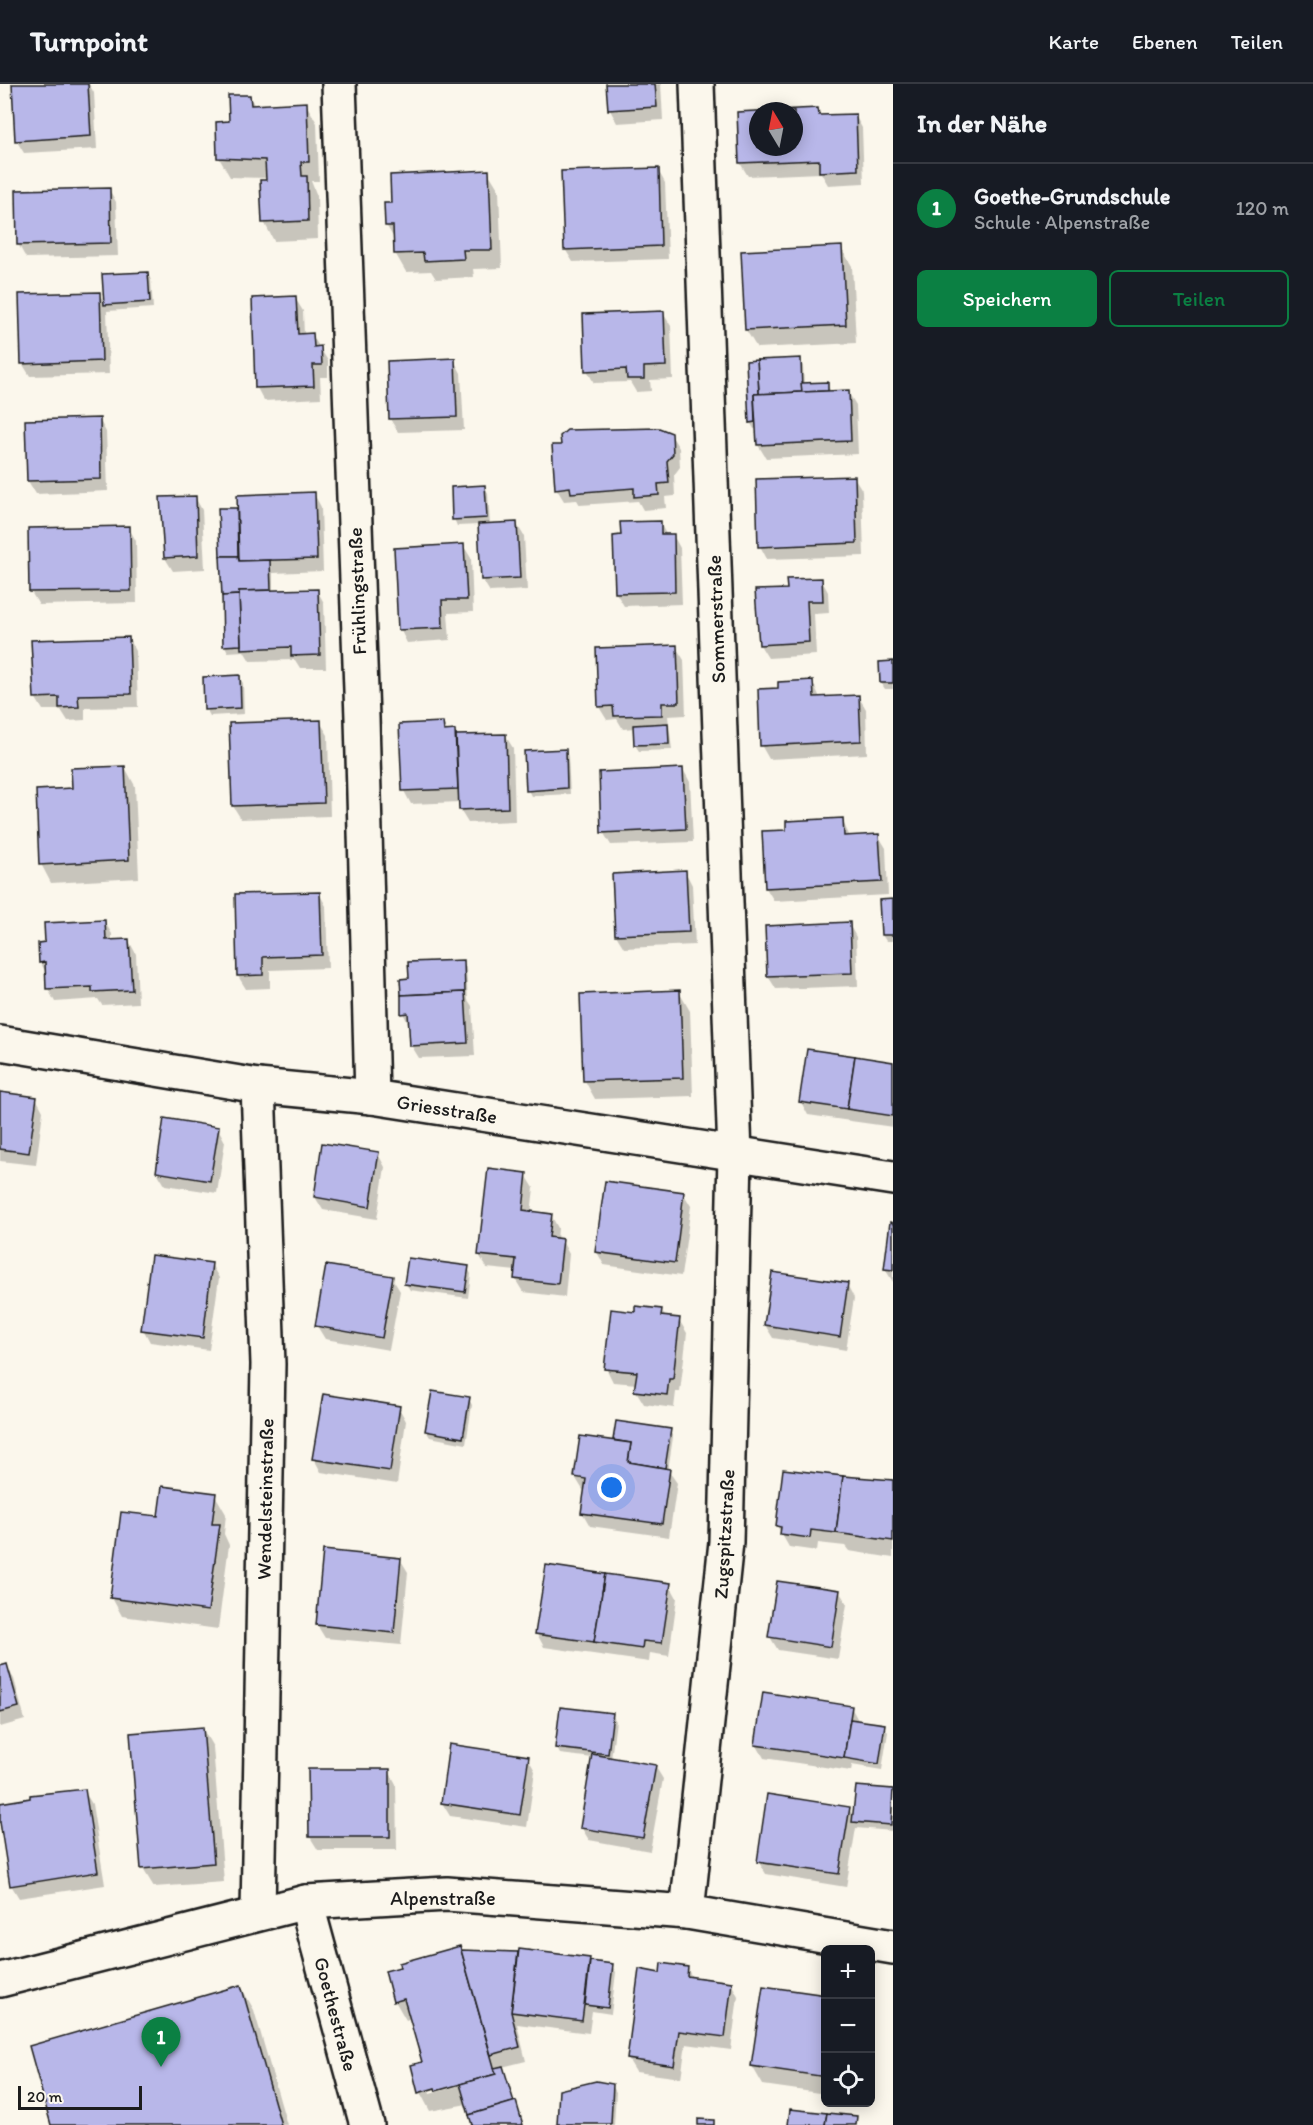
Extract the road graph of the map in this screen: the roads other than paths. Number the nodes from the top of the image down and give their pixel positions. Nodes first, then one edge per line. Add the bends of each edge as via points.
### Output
1 (339, 84) edge
2 (697, 84) edge
3 (0, 1043) edge
4 (258, 1086) junction
5 (372, 1097) junction
6 (735, 1155) junction
7 (893, 1178) edge
8 (306, 1902) junction
9 (687, 1912) junction
10 (258, 1913) junction
11 (893, 1947) edge
12 (0, 1980) edge
13 (367, 2125) edge

1 - 5 street, Frühlingstraße
2 - 6 street, Sommerstraße
3 - 4 street, Griesstraße
4 - 5 street, Griesstraße
4 - 10 street, Wendelsteinstraße via 268,1364
5 - 6 street, Griesstraße
6 - 7 street, Griesstraße
6 - 9 street, Zugspitzstraße via 726,1542
8 - 9 street, Alpenstraße via 447,1894
8 - 10 street, Alpenstraße
8 - 13 street, Goethestraße
9 - 11 street, Alpenstraße
10 - 12 street, Alpenstraße

